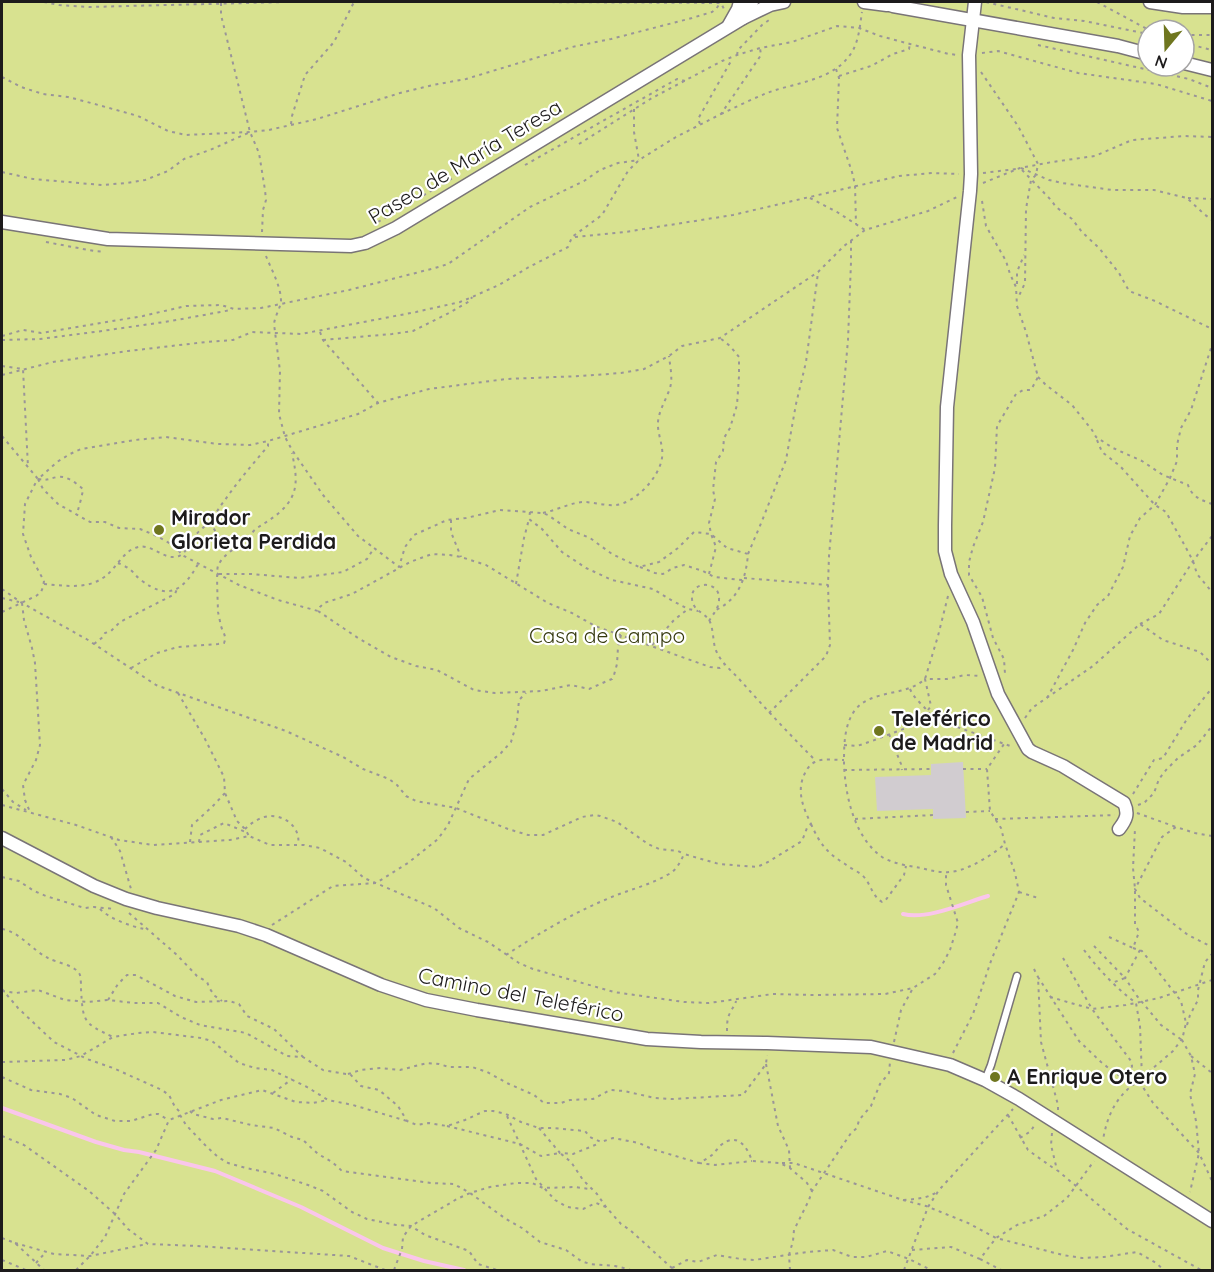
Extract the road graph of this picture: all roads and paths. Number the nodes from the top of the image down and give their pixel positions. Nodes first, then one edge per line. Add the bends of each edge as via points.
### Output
1 (44, 2) edge
2 (287, 2) edge
3 (354, 2) edge
4 (529, 2) edge
5 (721, 2) edge
6 (740, 2) edge
7 (752, 2) edge
8 (864, 2) edge
9 (975, 2) edge
10 (983, 2) edge
11 (1097, 2) edge
12 (1149, 2) edge
13 (221, 3) junction
14 (780, 3) edge
15 (887, 4) edge
16 (1212, 7) edge
17 (725, 14) dead end
18 (743, 18) junction
19 (973, 20) junction
20 (1136, 25) edge
21 (729, 27) junction
22 (859, 28) junction
23 (1136, 30) edge
24 (1212, 34) edge
25 (1196, 35) edge
26 (1031, 43) dead end
27 (910, 44) junction
28 (1196, 46) edge
29 (760, 48) junction
30 (1212, 50) edge
31 (1136, 51) edge
32 (737, 55) junction
33 (969, 55) junction
34 (731, 58) junction
35 (1196, 66) edge
36 (836, 69) junction
37 (1212, 70) edge
38 (981, 73) dead end
39 (839, 76) junction
40 (2, 77) edge
41 (685, 81) junction
42 (1212, 88) edge
43 (1212, 101) edge
44 (634, 109) junction
45 (721, 114) junction
46 (291, 123) junction
47 (700, 124) junction
48 (250, 132) junction
49 (1212, 137) edge
50 (579, 144) dead end
51 (639, 160) junction
52 (1038, 164) junction
53 (522, 167) dead end
54 (1020, 168) junction
55 (2, 172) edge
56 (971, 174) junction
57 (1036, 175) junction
58 (455, 177) dead end
59 (1031, 180) junction
60 (855, 185) junction
61 (973, 189) junction
62 (808, 197) junction
63 (1187, 198) junction
64 (1212, 199) edge
65 (1212, 220) edge
66 (2, 222) edge
67 (856, 224) junction
68 (372, 225) dead end
69 (865, 230) junction
70 (572, 237) junction
71 (36, 240) dead end
72 (851, 241) junction
73 (264, 244) junction
74 (104, 252) dead end
75 (1026, 252) junction
76 (818, 272) junction
77 (1016, 287) junction
78 (472, 297) junction
79 (1017, 301) junction
80 (281, 303) junction
81 (234, 309) junction
82 (1212, 329) edge
83 (319, 330) junction
84 (275, 333) junction
85 (2, 338) edge
86 (720, 338) junction
87 (323, 340) junction
88 (1212, 345) edge
89 (669, 356) junction
90 (2, 366) edge
91 (23, 369) junction
92 (2, 375) edge
93 (1038, 377) junction
94 (378, 403) junction
95 (2, 436) edge
96 (285, 436) junction
97 (1096, 437) junction
98 (268, 441) junction
99 (292, 450) junction
100 (28, 468) junction
101 (1170, 478) junction
102 (38, 479) junction
103 (1212, 504) edge
104 (1155, 505) junction
105 (530, 512) junction
106 (542, 513) junction
107 (76, 514) junction
108 (529, 519) junction
109 (451, 520) junction
110 (210, 522) junction
111 (711, 534) junction
112 (1212, 536) edge
113 (374, 548) junction
114 (228, 553) junction
115 (747, 554) junction
116 (182, 555) junction
117 (461, 557) junction
118 (1193, 561) junction
119 (118, 563) junction
120 (198, 564) junction
121 (399, 567) junction
122 (639, 567) junction
123 (217, 574) junction
124 (709, 574) junction
125 (743, 579) junction
126 (44, 584) junction
127 (516, 584) junction
128 (955, 584) junction
129 (828, 585) junction
130 (2, 589) edge
131 (177, 589) junction
132 (1212, 592) edge
133 (2, 598) edge
134 (22, 603) junction
135 (688, 609) junction
136 (716, 610) junction
137 (318, 611) junction
138 (698, 611) junction
139 (2, 612) edge
140 (709, 621) junction
141 (1140, 624) junction
142 (621, 635) junction
143 (94, 644) junction
144 (652, 646) junction
145 (1212, 664) edge
146 (724, 665) junction
147 (131, 669) junction
148 (992, 676) junction
149 (925, 679) junction
150 (1212, 687) edge
151 (910, 689) junction
152 (178, 693) junction
153 (526, 693) junction
154 (1047, 698) junction
155 (928, 710) junction
156 (769, 713) junction
157 (1020, 713) dead end
158 (932, 718) junction
159 (1212, 726) edge
160 (889, 734) junction
161 (1004, 744) junction
162 (844, 746) junction
163 (1019, 748) joint
164 (1032, 752) junction
165 (844, 759) junction
166 (816, 761) junction
167 (931, 769) dead end
168 (963, 769) dead end
169 (987, 769) junction
170 (844, 770) junction
171 (902, 770) junction
172 (2, 789) edge
173 (225, 793) junction
174 (2, 805) edge
175 (456, 808) junction
176 (1128, 810) junction
177 (966, 812) dead end
178 (990, 812) junction
179 (30, 813) junction
180 (933, 815) dead end
181 (855, 819) junction
182 (995, 819) junction
183 (811, 824) junction
184 (1176, 828) junction
185 (245, 829) junction
186 (1119, 829) dead end
187 (248, 834) junction
188 (1212, 836) edge
189 (111, 837) junction
190 (2, 838) edge
191 (190, 842) junction
192 (199, 842) junction
193 (1005, 844) junction
194 (298, 845) junction
195 (684, 854) junction
196 (906, 866) junction
197 (946, 873) junction
198 (2, 877) edge
199 (376, 883) junction
200 (127, 887) dead end
201 (1135, 889) junction
202 (1019, 892) junction
203 (1038, 898) dead end
204 (99, 908) junction
205 (2, 929) edge
206 (146, 930) junction
207 (277, 930) dead end
208 (1108, 937) dead end
209 (1094, 946) dead end
210 (1212, 947) edge
211 (1133, 948) junction
212 (1084, 950) dead end
213 (1140, 950) junction
214 (1212, 954) edge
215 (506, 955) junction
216 (1063, 958) dead end
217 (1034, 969) dead end
218 (1017, 976) dead end
219 (1038, 977) junction
220 (1125, 978) junction
221 (1212, 980) edge
222 (1112, 983) junction
223 (1199, 985) junction
224 (913, 988) junction
225 (2, 990) edge
226 (1175, 993) junction
227 (1050, 997) junction
228 (108, 1000) junction
229 (736, 1000) junction
230 (222, 1001) junction
231 (82, 1002) junction
232 (1142, 1002) junction
233 (1136, 1003) junction
234 (1092, 1009) junction
235 (727, 1034) dead end
236 (113, 1037) junction
237 (1182, 1040) junction
238 (767, 1043) junction
239 (892, 1051) junction
240 (81, 1056) junction
241 (1191, 1056) junction
242 (303, 1057) junction
243 (2, 1062) edge
244 (766, 1064) junction
245 (950, 1065) junction
246 (1212, 1073) edge
247 (346, 1074) junction
248 (2, 1077) edge
249 (1142, 1078) junction
250 (292, 1079) junction
251 (985, 1080) junction
252 (1137, 1082) junction
253 (273, 1093) junction
254 (1019, 1099) junction
255 (328, 1100) junction
256 (190, 1111) junction
257 (506, 1114) junction
258 (181, 1115) junction
259 (1008, 1115) junction
260 (1050, 1119) junction
261 (169, 1120) junction
262 (407, 1121) junction
263 (447, 1126) junction
264 (539, 1128) junction
265 (2, 1136) edge
266 (1020, 1138) junction
267 (601, 1142) junction
268 (520, 1144) junction
269 (1100, 1150) junction
270 (560, 1153) junction
271 (1199, 1153) junction
272 (752, 1161) junction
273 (699, 1163) junction
274 (780, 1163) junction
275 (789, 1163) junction
276 (789, 1168) junction
277 (1057, 1170) junction
278 (823, 1173) junction
279 (1212, 1181) edge
280 (1076, 1187) junction
281 (543, 1188) junction
282 (591, 1189) junction
283 (939, 1190) junction
284 (812, 1191) junction
285 (470, 1193) junction
286 (903, 1200) junction
287 (1185, 1203) junction
288 (606, 1207) junction
289 (928, 1207) junction
290 (115, 1214) junction
291 (1212, 1221) edge
292 (411, 1226) junction
293 (2, 1238) edge
294 (996, 1238) junction
295 (15, 1243) junction
296 (148, 1244) junction
297 (912, 1250) junction
298 (46, 1252) junction
299 (789, 1255) junction
300 (90, 1256) junction
301 (909, 1259) junction
302 (980, 1259) junction
303 (2, 1260) edge
304 (36, 1263) junction
305 (673, 1269) edge
306 (26, 1270) edge
307 (44, 1270) edge
308 (76, 1270) edge
309 (385, 1270) edge
310 (394, 1270) edge
311 (497, 1270) edge
312 (630, 1270) edge
313 (790, 1270) edge
314 (904, 1270) edge
315 (931, 1270) edge
316 (1000, 1270) edge
317 (1164, 1270) edge
318 (1201, 1270) edge

1 - 13 path via 88,7
2 - 13 path
3 - 46 path via 334,42 305,75
4 - 5 path
5 - 17 path
5 - 46 path via 712,12 692,18
6 - 21 street
7 - 18 street
8 - 15 street
9 - 19 street
10 - 23 path
11 - 20 path
12 - 16 street
13 - 48 path
14 - 18 street, Paseo de María Teresa
14 - 32 path
15 - 19 street
18 - 21 street, Paseo de María Teresa
19 - 31 street
19 - 33 street
21 - 73 street, Paseo de María Teresa via 365,243
22 - 27 path
22 - 29 path via 837,26 792,42
22 - 36 path via 854,50
24 - 25 path
26 - 42 path via 1189,79
27 - 33 path
27 - 39 path via 871,66
28 - 30 path
29 - 32 path
29 - 45 path via 760,55
32 - 34 path
33 - 43 path via 998,51 1078,73 1156,84
33 - 56 street
34 - 41 path
34 - 47 path via 698,119
35 - 37 street
36 - 39 path
36 - 45 path
38 - 52 path via 1018,126
39 - 60 path via 837,128
40 - 48 path via 43,94 138,116 186,135
41 - 44 path
41 - 53 path via 677,79
44 - 50 path
44 - 51 path
45 - 47 path
46 - 48 path
47 - 51 path
48 - 55 path via 145,180 102,185
48 - 73 path via 259,153 265,190 261,236
49 - 52 path via 1132,140 1095,156
51 - 70 path via 602,215
51 - 80 path via 600,170 530,207 448,264
52 - 54 path
52 - 57 path
54 - 56 path
54 - 57 path
54 - 59 path
54 - 61 path
56 - 60 path via 899,176
56 - 61 street
57 - 59 path
57 - 63 path via 1062,183 1112,190 1154,190
58 - 68 path
59 - 75 path
59 - 82 path via 1099,248 1129,291
60 - 62 path
60 - 67 path
61 - 69 path via 928,211
61 - 77 path
61 - 128 street via 947,407 945,551
62 - 67 path
62 - 70 path via 733,215
63 - 64 path
63 - 65 path
66 - 73 street, Paseo de María Teresa via 108,239
67 - 69 path
69 - 72 path
70 - 78 path via 568,247
71 - 74 path
72 - 76 path
72 - 129 path via 848,340
73 - 80 path
75 - 77 path via 1017,272
75 - 79 path via 1025,283
76 - 86 path
76 - 115 path via 806,362 786,460
77 - 79 path
78 - 83 path
78 - 87 path via 455,310 407,332
79 - 93 path
80 - 81 path
80 - 84 path via 275,317
81 - 85 path via 40,339
81 - 85 path via 221,304 186,306 41,333 23,330
83 - 84 path
83 - 87 path
84 - 91 path via 252,332 232,340 128,351
84 - 96 path via 280,371 279,414
86 - 89 path via 682,346
86 - 111 path via 739,357 739,376 730,428 716,462
87 - 94 path
88 - 101 path via 1191,410 1181,428
89 - 94 path via 645,369 429,389
89 - 106 path via 670,386 657,428 663,453 654,478 639,494 617,505 584,502
90 - 91 path
91 - 92 path
91 - 100 path
93 - 97 path via 1072,405
93 - 148 path via 1031,390 1016,394 997,426 996,468 969,562 970,579 982,597 993,638 1004,659 1005,676
94 - 96 path via 358,414
95 - 100 path
96 - 98 path
96 - 99 path
97 - 101 path
97 - 104 path via 1102,452
98 - 102 path via 218,444 166,437 103,445 70,454
98 - 110 path
99 - 113 path via 323,495 358,536
99 - 114 path via 296,483 291,498 278,514
100 - 102 path
101 - 103 path via 1188,485 1198,499
101 - 104 path
102 - 107 path via 51,498
102 - 107 path via 64,477 83,489
102 - 126 path via 25,504 23,534
104 - 118 path via 1166,512
104 - 154 path via 1140,518 1130,536 1123,567 1108,596 1085,622
105 - 106 path
105 - 108 path
105 - 109 path via 500,510
106 - 122 path
107 - 116 path via 90,522 105,522 157,536
108 - 127 path
108 - 135 path via 562,552 586,568 612,580 653,589
109 - 117 path via 451,532
109 - 121 path via 414,535 405,547
110 - 114 path
110 - 116 path
111 - 115 path via 727,548
111 - 122 path via 694,532 659,562
111 - 124 path via 716,547
112 - 118 path
113 - 121 path
113 - 123 path via 367,560 343,572 299,578
114 - 123 path
115 - 125 path
116 - 119 path via 168,557 142,546
116 - 120 path
117 - 121 path via 432,554
117 - 127 path via 486,565
118 - 132 path via 1197,574
118 - 141 path via 1160,614
119 - 126 path via 107,575 87,585
119 - 131 path via 154,588
120 - 123 path
120 - 131 path via 186,584
121 - 137 path via 352,594 324,603
122 - 124 path via 663,574 684,565
123 - 137 path via 278,600
123 - 147 path via 224,643 178,647
124 - 125 path
125 - 129 path
125 - 136 path via 737,594
126 - 134 path via 41,592
127 - 142 path via 594,626
128 - 148 street
128 - 149 path via 950,588
129 - 156 path via 830,645 826,656
130 - 134 path
131 - 143 path via 120,622
133 - 134 path
134 - 139 path
134 - 143 path
134 - 179 path via 35,663 40,745 23,785
135 - 138 path
135 - 144 path
136 - 138 path via 718,592 703,585 695,589 692,598
136 - 140 path
137 - 153 path via 391,657 436,670 474,690
138 - 140 path
140 - 146 path
141 - 145 path via 1163,640 1200,652
141 - 154 path via 1093,666
142 - 144 path
142 - 153 path via 612,679 589,689 570,685
143 - 147 path
144 - 146 path via 710,667
146 - 156 path
147 - 152 path via 156,686
148 - 149 path
148 - 164 street via 1002,703
149 - 151 path
149 - 155 path via 931,706
150 - 176 path via 1163,758 1154,760
151 - 155 path
151 - 162 path via 862,704 851,718
152 - 173 path via 224,777
152 - 175 path via 286,731 389,779 416,801
153 - 175 path via 519,700 511,742 469,779
154 - 157 path via 1024,719
155 - 158 path
156 - 166 path
158 - 160 path
158 - 161 path
159 - 176 path via 1197,745 1166,770 1144,803
160 - 162 path via 857,746
160 - 171 path
161 - 163 path
161 - 169 path
162 - 165 path
163 - 164 lane
164 - 176 street via 1063,766
165 - 166 path
165 - 170 path
166 - 183 path via 800,788
167 - 171 path
168 - 169 path
169 - 178 path
170 - 171 path
170 - 181 path
172 - 179 path
173 - 185 path
173 - 191 path via 192,825
174 - 179 path
175 - 195 path via 508,829 543,836 582,817 600,816 617,822 659,849
175 - 199 path via 438,839
176 - 182 path
176 - 184 path
176 - 186 street
176 - 201 path via 1135,841
177 - 178 path
178 - 182 path
179 - 189 path
180 - 181 path
181 - 196 path via 870,847 884,858
182 - 193 path
183 - 195 path via 802,841 757,867 719,864
183 - 196 path via 828,852 861,874 882,902 904,875
184 - 188 path
184 - 201 path via 1162,837
185 - 187 path
185 - 194 path via 273,816 294,826
187 - 192 path via 230,840
187 - 192 path via 224,823 200,835
187 - 194 path via 270,845
189 - 191 path via 153,845
189 - 200 path via 120,851 131,889
190 - 238 street, Camino del Teleférico via 126,899 266,935 381,985 426,1000 647,1039
191 - 192 path
193 - 197 path via 974,864
193 - 202 path
194 - 199 path via 320,848
195 - 215 path via 670,874 578,912
196 - 197 path
197 - 224 path via 958,923 942,965
198 - 204 path via 19,881 46,896 85,908
199 - 207 path via 333,886 269,926
199 - 215 path via 434,908 459,928
201 - 210 path via 1140,898 1188,935
201 - 211 path via 1135,924 1139,932
202 - 203 path
202 - 245 path
204 - 206 path via 128,925
204 - 206 path via 122,908
205 - 231 path via 10,930 55,962 75,969 80,976
206 - 230 path via 207,982
208 - 211 path
209 - 220 path
211 - 213 path
212 - 222 path
213 - 220 path
213 - 226 path
214 - 223 path via 1205,962
215 - 229 path via 532,969 614,992 709,1004
216 - 234 path
217 - 219 path
218 - 251 lane
219 - 227 path
219 - 260 path via 1041,1042 1058,1105
220 - 222 path
220 - 232 path
221 - 223 path
222 - 233 path
223 - 226 path
223 - 237 path via 1198,1000
224 - 229 path via 885,994 773,994
224 - 239 path via 901,1010
225 - 231 path via 38,990
225 - 240 path via 54,1042
226 - 232 path
226 - 237 path via 1186,1023
227 - 234 path
227 - 252 path via 1082,1044 1116,1074
228 - 230 path via 127,975 136,975 175,996 196,1002
228 - 231 path
228 - 242 path via 158,1003 200,1025 246,1033 286,1056
229 - 235 path via 728,1018
230 - 242 path via 239,1004 247,1016 274,1029
231 - 236 path via 86,1020 96,1030
232 - 233 path
232 - 237 path via 1161,1025
233 - 234 path
233 - 249 path
234 - 252 path via 1131,1061 1131,1075
236 - 240 path
236 - 250 path via 153,1032 201,1038 212,1041 239,1063
237 - 241 path
237 - 249 path
238 - 239 street, Camino del Teleférico via 854,1045
238 - 244 path
239 - 245 street, Camino del Teleférico
239 - 278 path via 889,1073 871,1106
240 - 243 path
240 - 258 path via 162,1090
241 - 246 path
241 - 271 path via 1195,1074 1190,1094
242 - 247 path via 323,1070
244 - 247 path via 743,1095 656,1098 610,1090 592,1099 561,1103 544,1103 472,1067 427,1064
244 - 275 path via 777,1126 789,1150
245 - 251 street, Camino del Teleférico
247 - 262 path via 361,1086 379,1090 398,1106
248 - 261 path via 31,1090 72,1098 96,1115 115,1121 153,1114
249 - 252 path
250 - 253 path
250 - 255 path
251 - 254 street, Camino del Teleférico
252 - 269 path via 1108,1115
252 - 271 path
253 - 255 path via 296,1102
253 - 256 path via 262,1090
254 - 259 path
254 - 260 street, Camino del Teleférico
255 - 262 path
256 - 258 path
256 - 285 path via 213,1119 274,1128 303,1140 342,1171 454,1184
257 - 263 path via 485,1111
257 - 264 path
257 - 268 path
258 - 261 path
258 - 292 path via 207,1147 228,1163 323,1191 367,1219
259 - 266 path
259 - 283 path
260 - 266 path
260 - 269 street, Camino del Teleférico
260 - 277 path
261 - 290 path via 156,1150 124,1194
262 - 263 path
263 - 268 path
264 - 267 path via 585,1131
264 - 270 path
265 - 290 path via 24,1145
266 - 277 path via 1028,1150
267 - 270 path via 573,1154
267 - 273 path via 613,1138 639,1143
268 - 270 path via 542,1156
268 - 281 path
269 - 280 path
269 - 287 street, Camino del Teleférico
270 - 282 path
271 - 279 path
271 - 287 path
272 - 273 path
272 - 273 path via 742,1143 734,1139
272 - 274 path
274 - 275 path
274 - 276 path
275 - 276 path
275 - 278 path
276 - 284 path
277 - 280 path
278 - 284 path
278 - 286 path
280 - 294 path via 1044,1216 1017,1225
280 - 318 path via 1126,1229
281 - 282 path
281 - 285 path via 516,1183
281 - 288 path via 567,1207 583,1209 596,1203
282 - 288 path
283 - 286 path
283 - 289 path
284 - 299 path via 794,1230
285 - 292 path
285 - 312 path via 540,1242 566,1250 590,1264
286 - 289 path
287 - 291 street, Camino del Teleférico
288 - 305 path
289 - 294 path
289 - 297 path
290 - 296 path
290 - 300 path via 105,1237
292 - 310 path via 402,1237
292 - 311 path via 469,1251 478,1264
293 - 295 path
294 - 302 path
294 - 317 path via 1082,1258 1137,1252
295 - 298 path
295 - 304 path
296 - 300 path
296 - 309 path via 349,1256
297 - 301 path
297 - 302 path via 951,1247
298 - 300 path
298 - 304 path
299 - 301 path via 833,1250 866,1257 886,1251
299 - 305 path via 741,1260 717,1254 698,1262 687,1260
299 - 313 path
300 - 308 path
301 - 314 path
301 - 315 path
302 - 316 path
303 - 306 path
304 - 307 path

